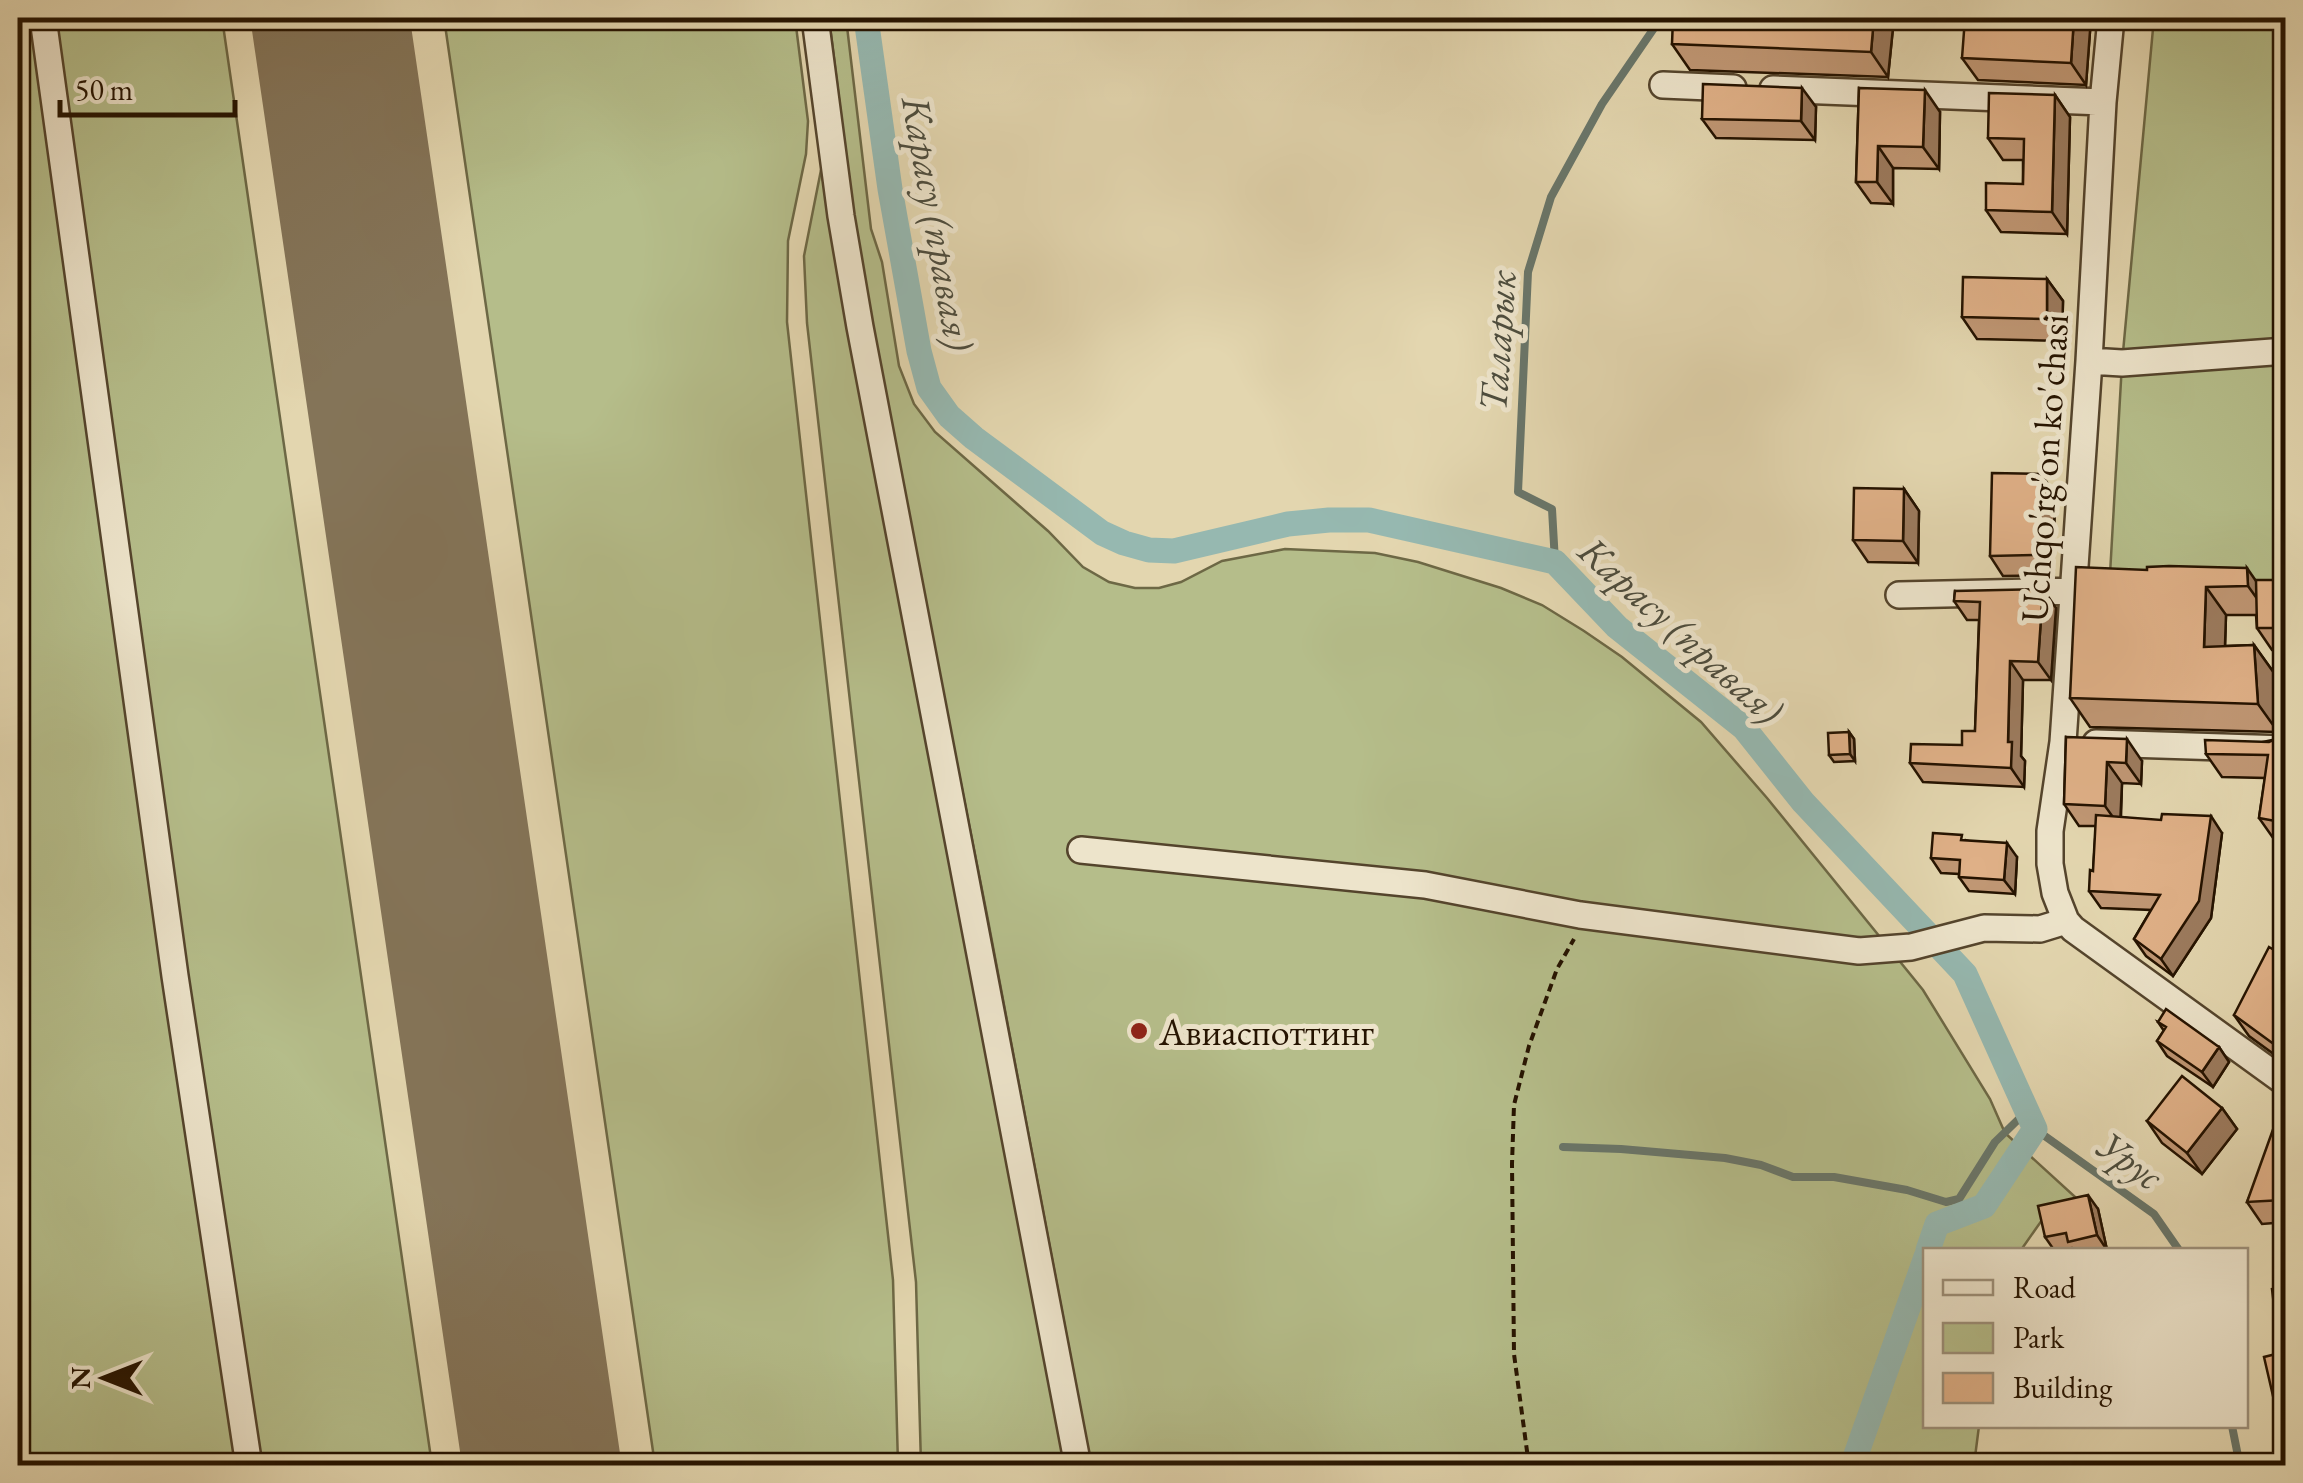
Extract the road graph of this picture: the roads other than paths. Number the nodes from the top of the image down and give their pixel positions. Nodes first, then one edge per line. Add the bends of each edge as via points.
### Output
1 (43, 18) edge
2 (815, 18) edge
3 (2111, 18) edge
4 (1663, 85) dead end
5 (2103, 102) junction
6 (2286, 350) edge
7 (2089, 360) junction
8 (2074, 591) junction
9 (1899, 594) dead end
10 (2063, 742) junction
11 (2286, 749) edge
12 (1081, 850) dead end
13 (2066, 920) junction
14 (2286, 1083) edge
15 (249, 1466) edge
16 (1078, 1466) edge

1 - 15 street via 174,976
2 - 16 street via 864,346
3 - 5 street, Uchqo'rg'on ko'chasi
4 - 5 street
5 - 7 street, Uchqo'rg'on ko'chasi
6 - 7 street
7 - 8 street, Uchqo'rg'on ko'chasi
8 - 9 street
8 - 10 street, Uchqo'rg'on ko'chasi
10 - 11 street
10 - 13 street, Uchqo'rg'on ko'chasi via 2050,848
12 - 13 street via 1424,885 1580,915 1859,951 1911,947 1984,928 2040,930
13 - 14 street

